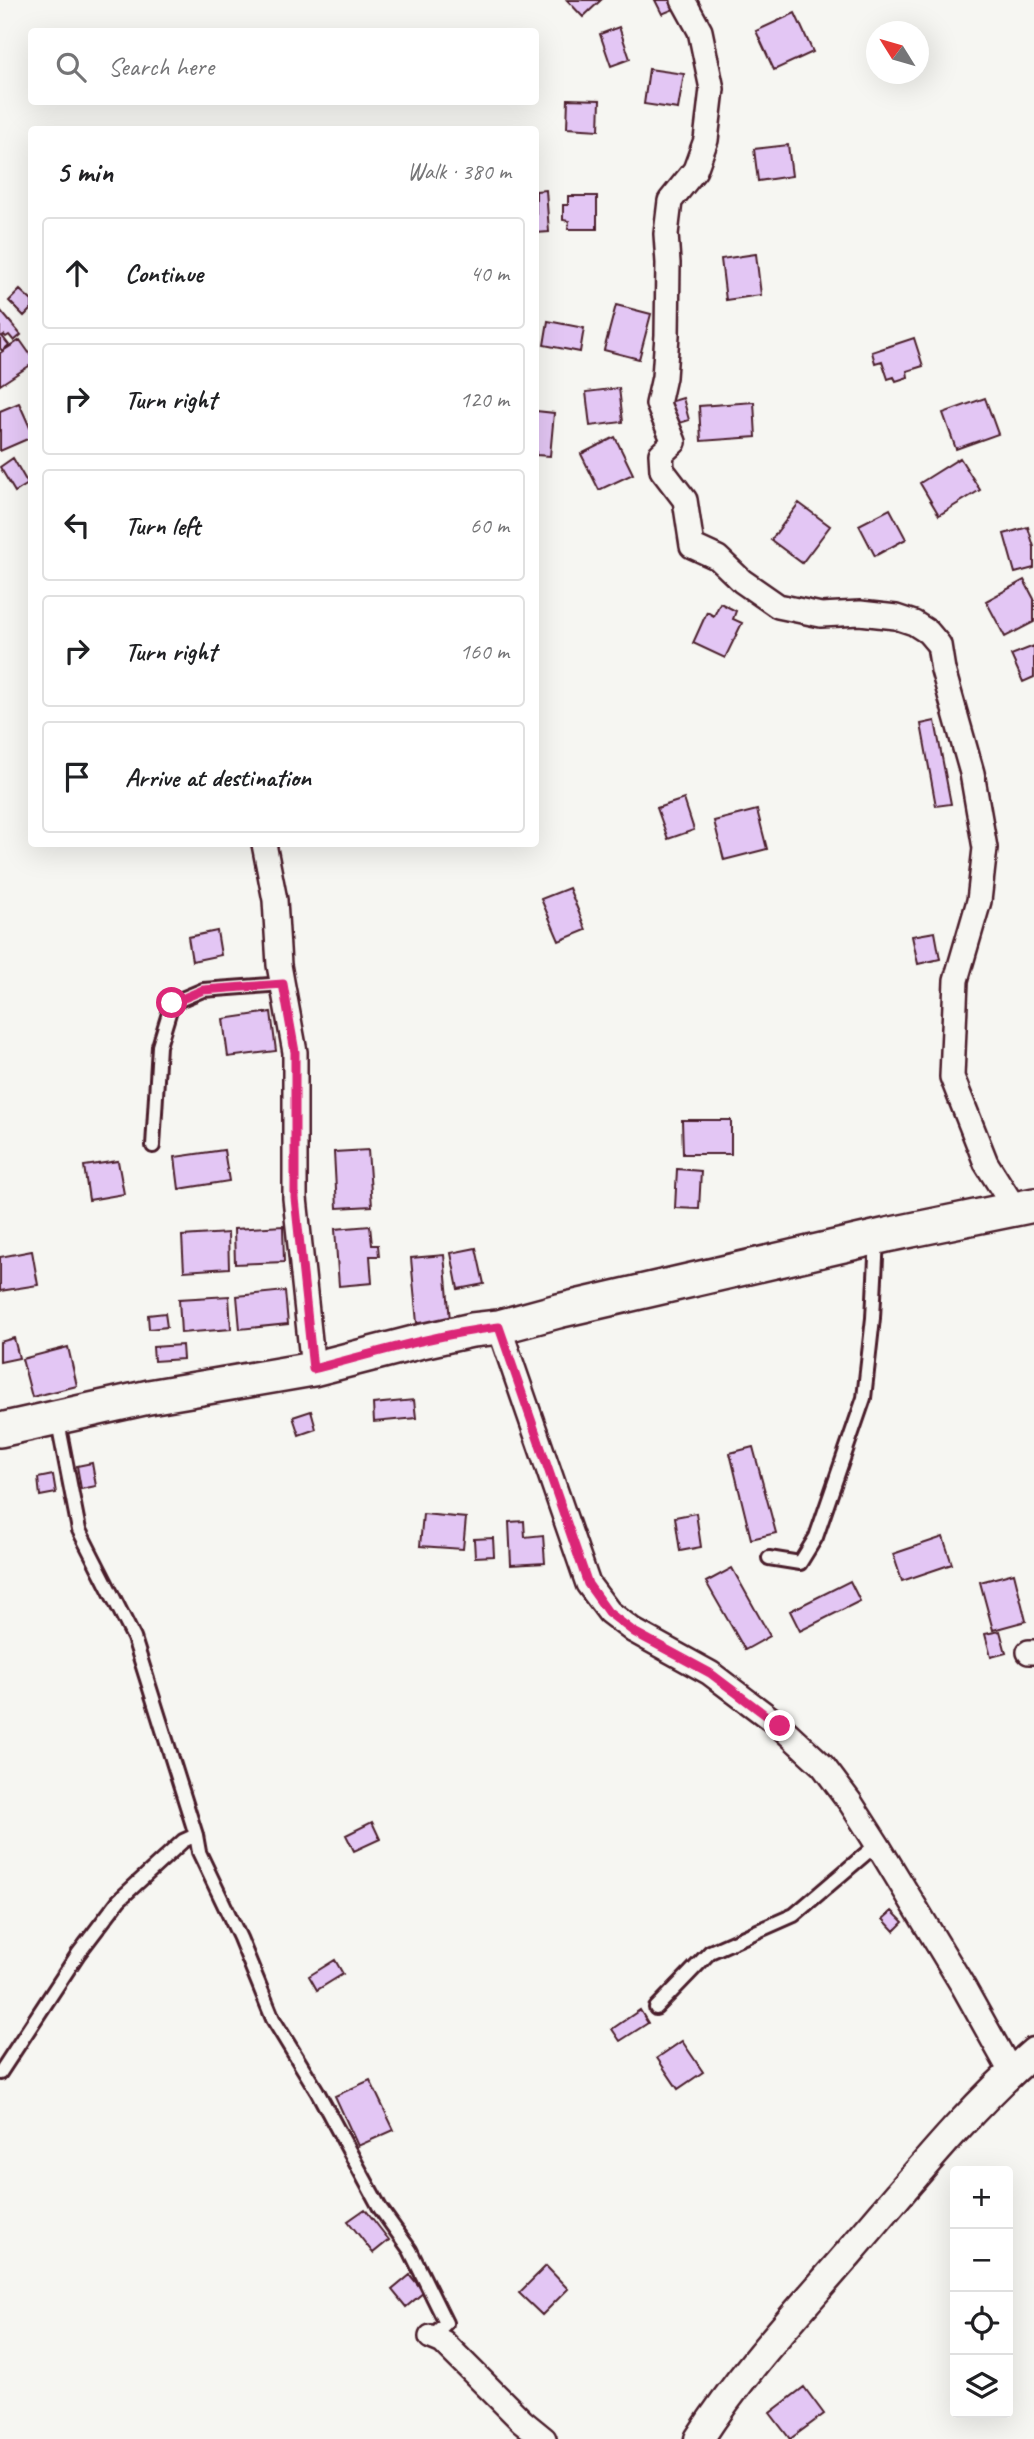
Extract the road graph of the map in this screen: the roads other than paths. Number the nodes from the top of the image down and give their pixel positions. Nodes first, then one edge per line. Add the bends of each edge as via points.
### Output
1 (683, 0) edge
2 (265, 847) edge
3 (283, 984) junction
4 (153, 1146) dead end
5 (1024, 1207) edge
6 (877, 1238) junction
7 (499, 1327) junction
8 (313, 1369) junction
9 (57, 1417) junction
10 (0, 1430) edge
11 (769, 1558) dead end
12 (196, 1835) junction
13 (877, 1844) junction
14 (656, 2008) dead end
15 (1034, 2052) edge
16 (1011, 2072) junction
17 (0, 2073) edge
18 (432, 2337) joint
19 (544, 2439) edge
20 (699, 2439) edge

1 - 5 street via 700,32 712,89 706,139 695,170 670,201 667,335 658,404 674,442 661,454 662,470 685,500 692,546 718,558 778,606 821,615 895,617 914,623 939,645 972,773 985,848 979,901 956,980 952,1077 986,1163
2 - 3 street
3 - 4 lane via 203,990 172,1003 159,1046
3 - 8 street via 295,1052 295,1198
5 - 6 main road
6 - 7 main road
6 - 11 lane via 864,1398 816,1537 800,1563
7 - 8 main road
7 - 13 street via 588,1584 608,1612 634,1632 710,1673 780,1726 823,1766
8 - 9 main road
9 - 10 main road
9 - 12 lane via 79,1530 134,1638
12 - 17 lane via 183,1841 119,1900
12 - 18 lane via 199,1852 273,2019 380,2208 410,2250 446,2323
13 - 14 lane via 794,1915 710,1952
13 - 16 street
15 - 16 street
16 - 20 street via 798,2312
18 - 19 street via 443,2342

